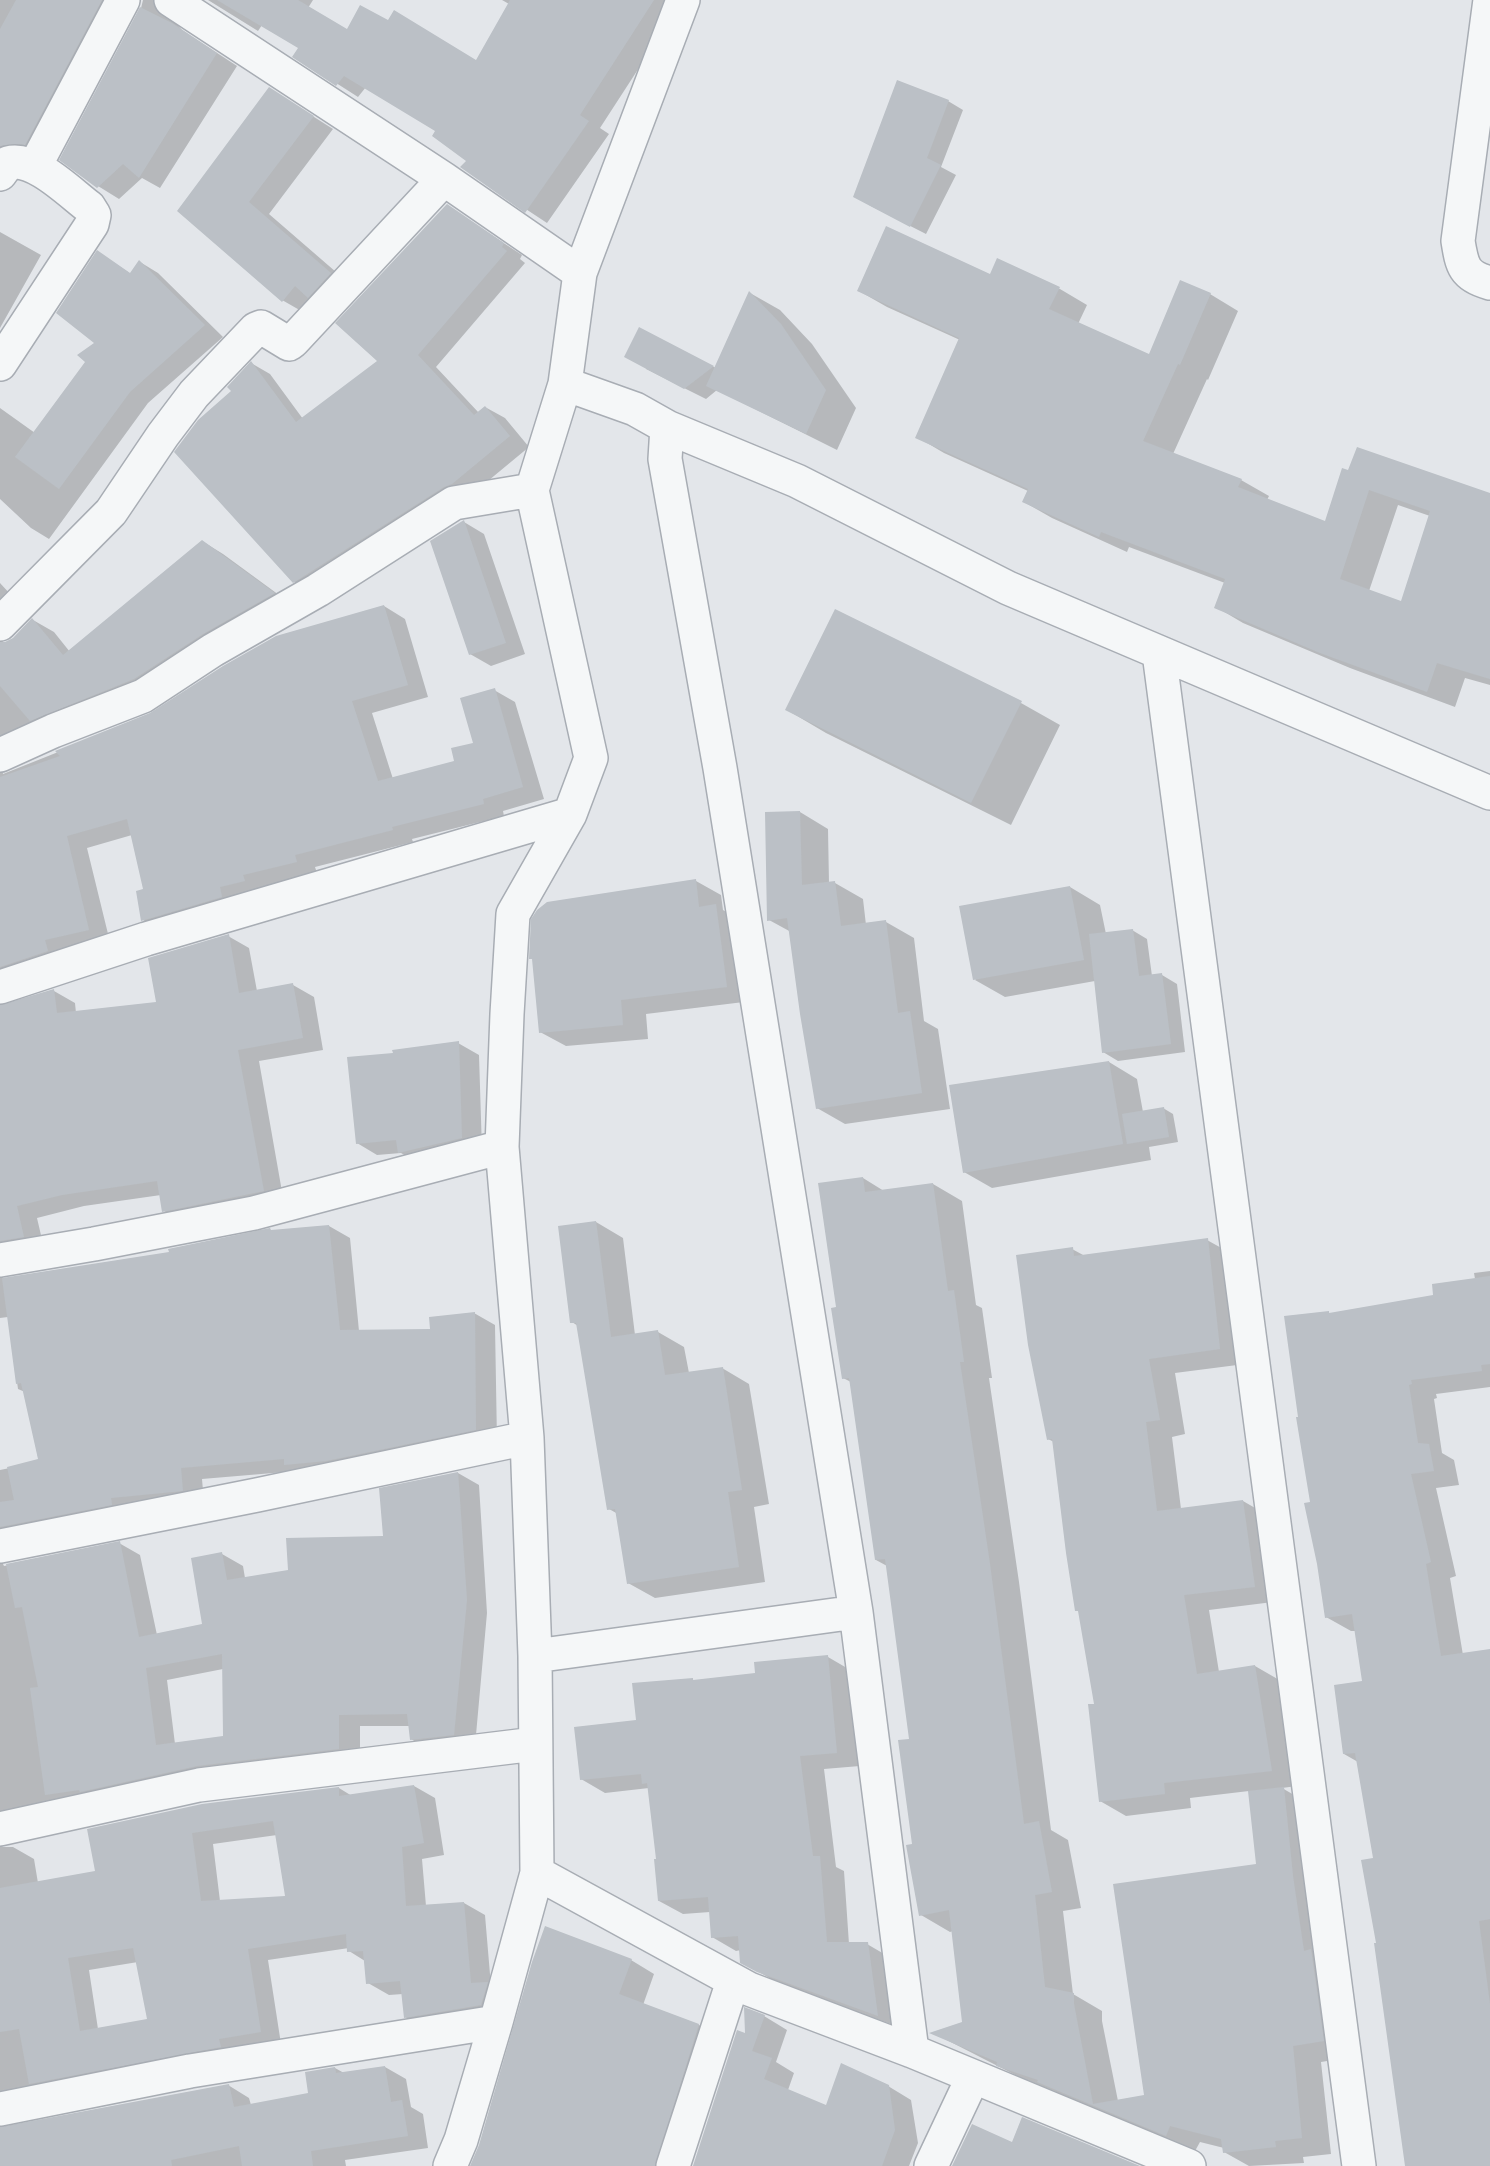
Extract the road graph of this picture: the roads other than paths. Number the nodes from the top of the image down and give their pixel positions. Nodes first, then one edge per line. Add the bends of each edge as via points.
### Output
1 (123, 0) edge
2 (171, 0) edge
3 (683, 0) edge
4 (1490, 0) edge
5 (35, 166) junction
6 (0, 174) edge
7 (444, 179) junction
8 (580, 273) junction
9 (1490, 283) edge
10 (0, 364) edge
11 (565, 384) junction
12 (667, 427) junction
13 (532, 490) junction
14 (0, 624) edge
15 (1159, 653) junction
16 (0, 755) edge
17 (1490, 793) edge
18 (570, 814) junction
19 (0, 987) edge
20 (502, 1147) junction
21 (0, 1260) edge
22 (527, 1438) junction
23 (0, 1546) edge
24 (856, 1612) junction
25 (535, 1656) junction
26 (535, 1744) junction
27 (0, 1829) edge
28 (537, 1873) junction
29 (733, 1981) junction
30 (496, 2022) junction
31 (912, 2051) junction
32 (973, 2076) junction
33 (0, 2109) edge
34 (1179, 2164) edge
35 (450, 2166) edge
36 (673, 2166) edge
37 (931, 2166) edge
38 (1359, 2166) edge

1 - 5 street
2 - 7 street
3 - 8 street
4 - 9 street via 1458,241 1462,263 1473,278
5 - 6 street via 16,161 8,163
5 - 10 street via 89,207 94,216
7 - 8 street
7 - 14 street via 293,341 288,344 266,329 256,329 194,394 111,512
8 - 11 street
11 - 12 street via 634,409
11 - 13 street
12 - 15 street via 797,481 1008,588
12 - 24 street via 665,459 720,768
13 - 16 street via 454,503 142,696
13 - 18 street via 591,758
15 - 17 street
15 - 38 street
18 - 19 street via 146,939
18 - 20 street via 513,914
20 - 21 street via 254,1213
20 - 22 street
22 - 23 street
22 - 25 street
24 - 25 street
24 - 31 street
25 - 26 street
26 - 27 street via 199,1785
26 - 28 street
28 - 29 street
28 - 30 street
29 - 31 street
29 - 36 street
30 - 33 street via 190,2071
30 - 35 street
31 - 32 street
32 - 34 street
32 - 37 street

